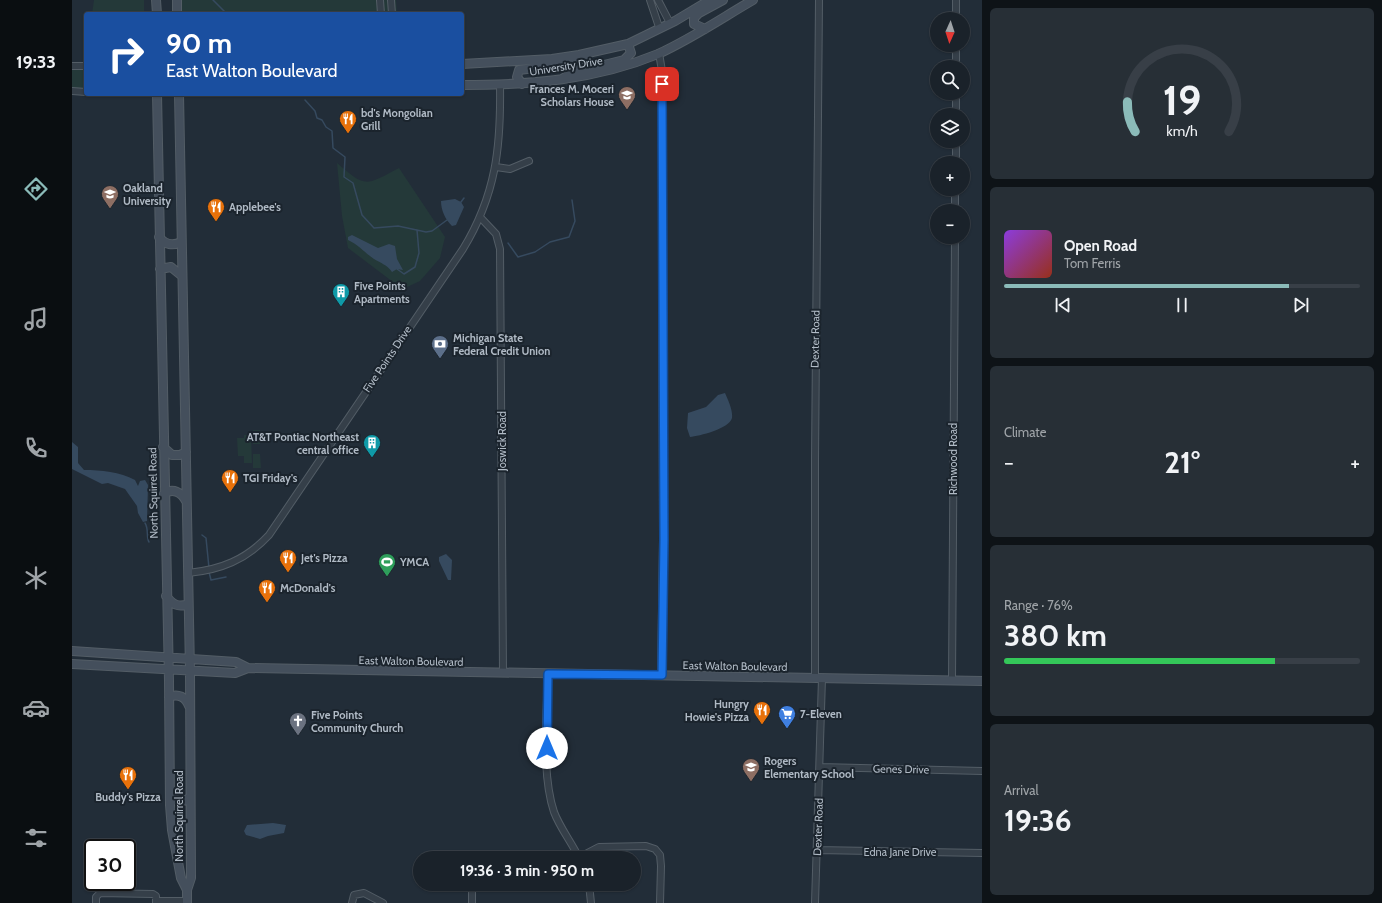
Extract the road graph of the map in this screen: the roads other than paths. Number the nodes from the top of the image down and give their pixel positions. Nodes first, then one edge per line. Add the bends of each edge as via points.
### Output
1 (156, 0) edge
2 (177, 0) edge
3 (380, 0) edge
4 (390, 0) edge
5 (650, 0) edge
6 (658, 0) edge
7 (710, 0) edge
8 (723, 0) edge
9 (743, 0) edge
10 (753, 0) edge
11 (819, 0) edge
12 (956, 0) edge
13 (157, 12) edge
14 (177, 12) edge
15 (381, 12) edge
16 (392, 12) edge
17 (956, 12) edge
18 (726, 16) junction
19 (670, 23) junction
20 (659, 27) junction
21 (705, 29) junction
22 (628, 44) junction
23 (595, 52) junction
24 (659, 53) junction
25 (477, 63) junction
26 (464, 64) edge
27 (72, 66) edge
28 (84, 66) edge
29 (464, 67) edge
30 (559, 81) junction
31 (522, 84) junction
32 (464, 85) edge
33 (500, 85) junction
34 (72, 91) edge
35 (84, 92) edge
36 (157, 96) edge
37 (179, 96) edge
38 (529, 161) dead end
39 (496, 167) junction
40 (480, 217) junction
41 (160, 237) junction
42 (181, 242) junction
43 (955, 244) edge
44 (160, 269) junction
45 (182, 276) junction
46 (164, 447) junction
47 (186, 452) junction
48 (164, 494) junction
49 (186, 502) junction
50 (188, 573) junction
51 (166, 596) junction
52 (188, 604) junction
53 (72, 651) edge
54 (167, 658) junction
55 (189, 660) junction
56 (72, 664) edge
57 (248, 668) junction
58 (169, 670) junction
59 (190, 671) junction
60 (502, 673) junction
61 (548, 674) junction
62 (662, 675) junction
63 (819, 678) junction
64 (952, 680) junction
65 (982, 681) edge
66 (169, 697) junction
67 (190, 706) junction
68 (820, 767) junction
69 (982, 771) edge
70 (170, 794) junction
71 (190, 798) junction
72 (817, 850) junction
73 (575, 851) edge
74 (592, 851) edge
75 (982, 853) edge
76 (178, 858) junction
77 (190, 860) junction
78 (186, 890) junction
79 (472, 891) edge
80 (590, 891) edge
81 (156, 902) edge
82 (187, 902) edge
83 (96, 903) edge
84 (352, 903) edge
85 (383, 903) edge
86 (472, 903) edge
87 (591, 903) edge
88 (660, 903) edge
89 (815, 903) edge

1 - 13 main road
2 - 14 main road
3 - 15 street
4 - 16 street
5 - 20 street
6 - 19 street
7 - 19 main road, University Drive
8 - 21 main road via 694,18 694,24
9 - 18 main road
10 - 18 main road, University Drive
11 - 63 street, Dexter Road via 814,481
12 - 17 street
18 - 21 main road, University Drive
19 - 20 main road, University Drive
20 - 22 main road, University Drive
21 - 24 main road, University Drive
22 - 23 main road, University Drive
22 - 30 main road via 631,53 624,60 572,72
23 - 25 main road, University Drive via 535,61
23 - 31 main road via 574,62 519,70 516,77
24 - 30 main road, University Drive via 608,71
24 - 62 street via 662,70
25 - 26 main road, University Drive
25 - 29 main road
27 - 28 street
30 - 31 main road, University Drive
31 - 33 main road, University Drive
32 - 33 main road, University Drive
33 - 39 street, Five Points Drive via 500,137
34 - 35 street
36 - 41 main road, North Squirrel Road
37 - 42 main road, North Squirrel Road
38 - 39 street via 510,169
39 - 40 street, Five Points Drive
40 - 50 street, Five Points Drive via 456,260 273,530 251,552 222,567
40 - 60 street, Joswick Road via 496,234 500,249
41 - 42 main road via 168,244 175,245
41 - 44 main road, North Squirrel Road
42 - 45 main road, North Squirrel Road
43 - 64 street, Richwood Road
44 - 45 main road via 171,267
44 - 46 main road, North Squirrel Road
45 - 47 main road, North Squirrel Road
46 - 47 main road via 172,455 180,456
46 - 48 main road, North Squirrel Road
47 - 49 main road, North Squirrel Road
48 - 49 main road via 170,491 178,492
48 - 51 main road, North Squirrel Road
49 - 50 main road, North Squirrel Road
50 - 52 main road, North Squirrel Road
51 - 52 main road via 176,605
51 - 54 main road, North Squirrel Road
52 - 55 main road, North Squirrel Road
53 - 54 main road, East Walton Boulevard
54 - 55 main road, East Walton Boulevard
54 - 58 main road, North Squirrel Road
55 - 57 main road, East Walton Boulevard via 236,662
55 - 59 main road, North Squirrel Road
56 - 58 main road, East Walton Boulevard
57 - 59 main road, East Walton Boulevard via 235,673
57 - 60 main road, East Walton Boulevard
58 - 59 main road, East Walton Boulevard
58 - 66 main road, North Squirrel Road
59 - 67 main road, North Squirrel Road
60 - 61 main road, East Walton Boulevard
61 - 62 main road, East Walton Boulevard
61 - 73 street via 547,758 550,795 555,813
62 - 63 main road, East Walton Boulevard
63 - 64 main road, East Walton Boulevard
63 - 68 street, Dexter Road
64 - 65 main road, East Walton Boulevard
66 - 67 main road via 181,696
66 - 70 main road, North Squirrel Road
67 - 71 main road, North Squirrel Road
68 - 69 street, Genes Drive
68 - 72 street, Dexter Road
70 - 71 main road via 178,801
70 - 76 main road, North Squirrel Road via 172,830
71 - 77 main road, North Squirrel Road
72 - 75 street, Edna Jane Drive
72 - 89 street, Dexter Road
74 - 88 street via 599,847 646,846 657,851 661,866
76 - 77 main road via 183,862
76 - 78 main road, North Squirrel Road
77 - 78 main road, North Squirrel Road via 191,878
78 - 82 main road, North Squirrel Road
79 - 86 street
80 - 87 street
81 - 82 street
81 - 83 street via 156,896 153,894 100,892 96,897
84 - 85 street via 354,895 364,893

